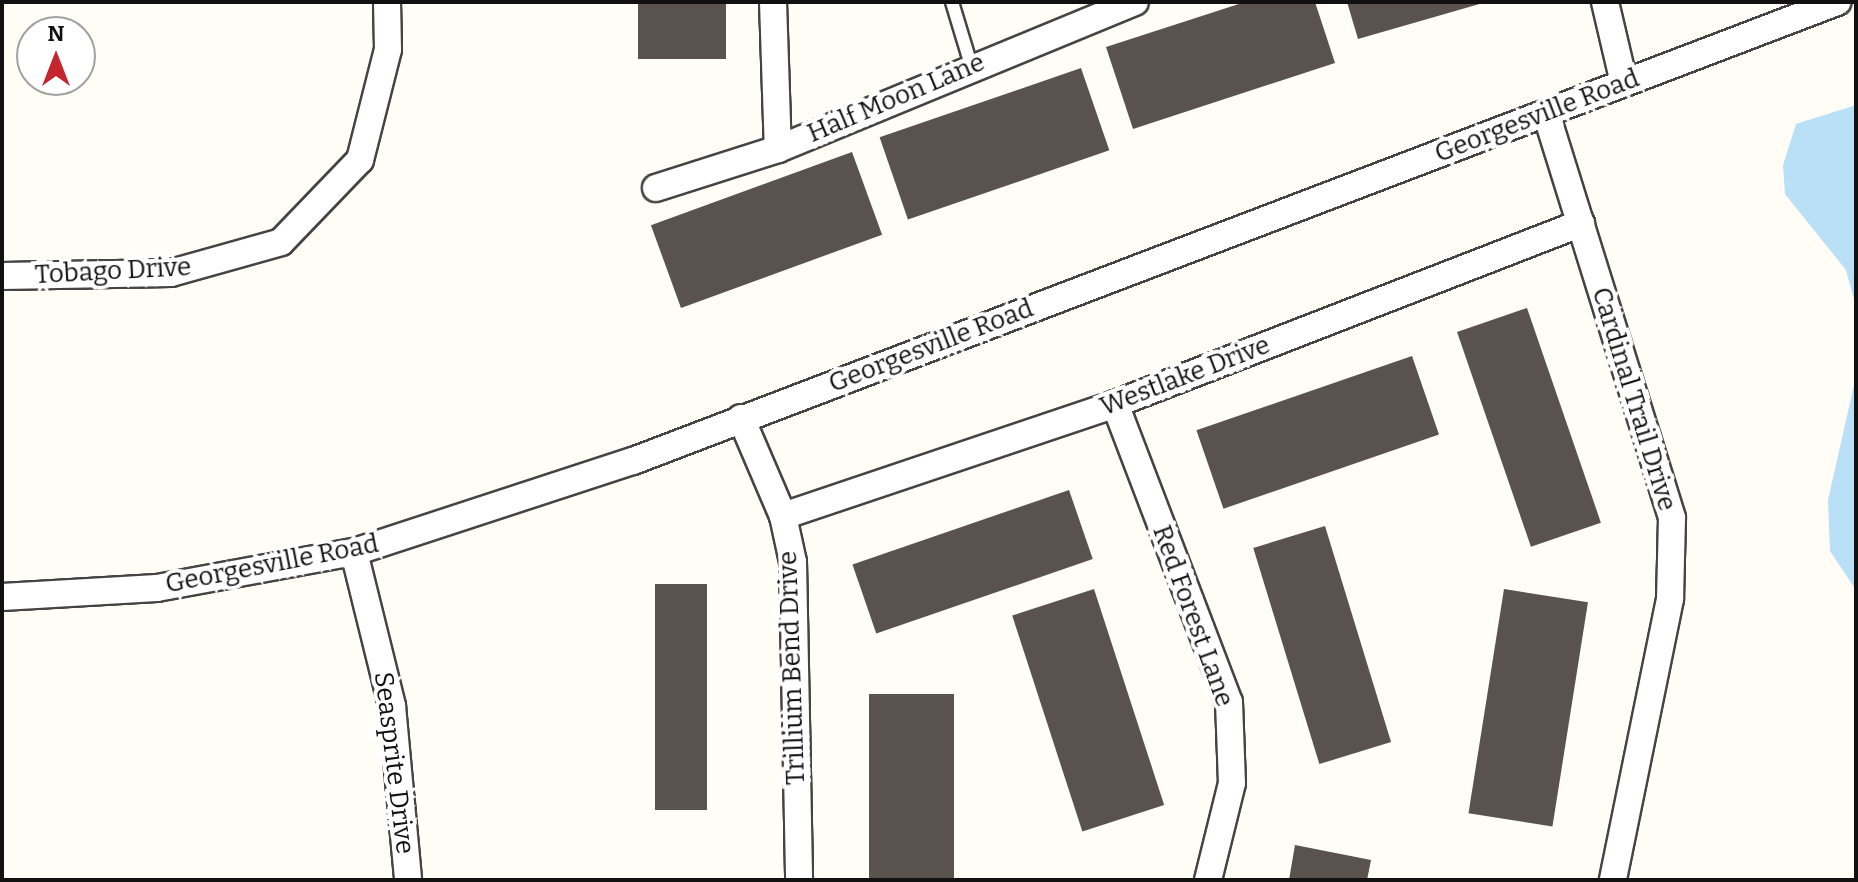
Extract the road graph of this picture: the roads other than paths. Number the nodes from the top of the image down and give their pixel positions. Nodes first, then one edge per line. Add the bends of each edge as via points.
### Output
1 (387, 2) edge
2 (773, 2) edge
3 (952, 2) edge
4 (1135, 2) edge
5 (1605, 2) edge
6 (1837, 2) edge
7 (971, 65) junction
8 (1624, 83) junction
9 (1546, 113) junction
10 (778, 149) junction
11 (656, 188) dead end
12 (1581, 223) junction
13 (2, 276) edge
14 (1115, 404) junction
15 (741, 418) junction
16 (783, 516) junction
17 (354, 552) junction
18 (2, 597) edge
19 (408, 880) edge
20 (799, 880) edge
21 (1208, 880) edge
22 (1613, 880) edge

1 - 13 street, Tobago Drive via 388,49 360,160 281,242 171,273
2 - 10 street
3 - 7 lane
4 - 7 street, Half Moon Lane
5 - 8 street
6 - 8 street, Georgesville Road
7 - 10 street, Half Moon Lane
8 - 9 street, Georgesville Road
9 - 12 street, Cardinal Trail Drive
9 - 15 street, Georgesville Road
10 - 11 street, Half Moon Lane
12 - 14 street, Westlake Drive
12 - 22 street, Cardinal Trail Drive via 1672,518 1670,599
14 - 16 street, Westlake Drive
14 - 21 street, Red Forest Lane via 1229,702 1232,783
15 - 16 street, Trillium Bend Drive
15 - 17 street, Georgesville Road
16 - 20 street, Trillium Bend Drive via 793,562
17 - 18 street, Georgesville Road via 157,588
17 - 19 street, Seasprite Drive via 392,706

